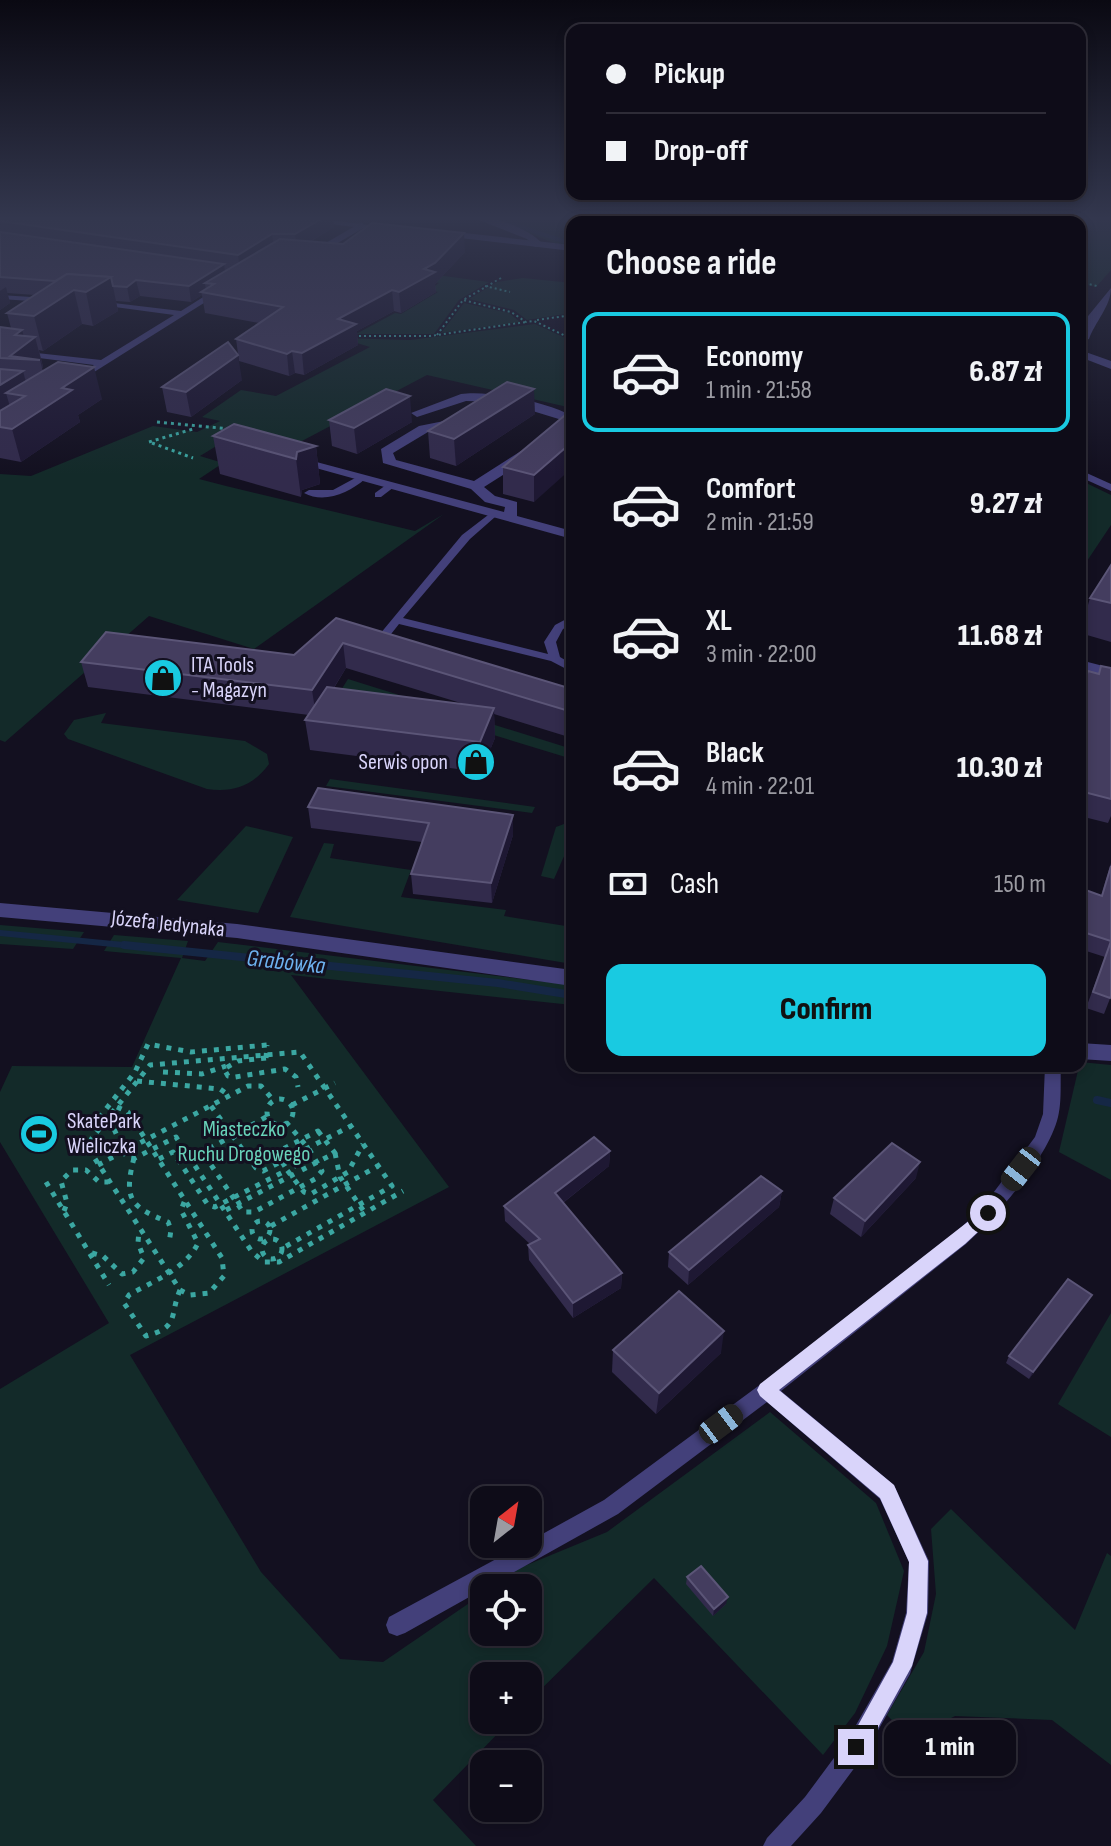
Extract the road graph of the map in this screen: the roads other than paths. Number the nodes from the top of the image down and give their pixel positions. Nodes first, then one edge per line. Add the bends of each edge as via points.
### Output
1 (202, 302) edge
2 (1100, 302) edge
3 (90, 303) edge
4 (183, 314) junction
5 (1086, 322) edge
6 (1086, 347) edge
7 (0, 351) edge
8 (102, 363) junction
9 (1111, 363) edge
10 (69, 384) edge
11 (499, 399) junction
12 (417, 413) dead end
13 (566, 417) edge
14 (566, 428) edge
15 (285, 457) edge
16 (1086, 476) edge
17 (360, 479) junction
18 (476, 486) junction
19 (1111, 488) edge
20 (309, 493) dead end
21 (492, 515) junction
22 (510, 519) junction
23 (566, 533) edge
24 (396, 620) junction
25 (566, 623) edge
26 (375, 646) edge
27 (555, 659) junction
28 (566, 665) edge
29 (1086, 667) edge
30 (1111, 673) edge
31 (0, 910) edge
32 (566, 977) edge
33 (1086, 1051) edge
34 (1111, 1053) edge
35 (1053, 1072) edge
36 (766, 1390) junction
37 (397, 1625) dead end
38 (775, 1846) edge

1 - 4 lane
2 - 5 street
3 - 4 lane
4 - 8 lane
6 - 9 street
7 - 8 lane
8 - 10 lane
11 - 12 street via 465,397
11 - 13 street
11 - 18 street via 460,423 424,429 386,452 390,463
14 - 18 street
15 - 17 street
16 - 19 lane
17 - 20 lane via 343,492
17 - 21 street via 384,491
18 - 22 street via 490,499 512,505
21 - 22 street
21 - 24 lane via 466,537
22 - 23 street
24 - 26 lane
24 - 27 lane
25 - 27 lane via 550,642
27 - 28 lane
29 - 30 street
31 - 32 street, Józefa Jedynaka via 237,931
33 - 34 street
35 - 36 lane via 1051,1114 1042,1140 988,1213
36 - 37 lane via 611,1507
36 - 38 lane via 887,1492 919,1561 917,1613 902,1666 856,1747

